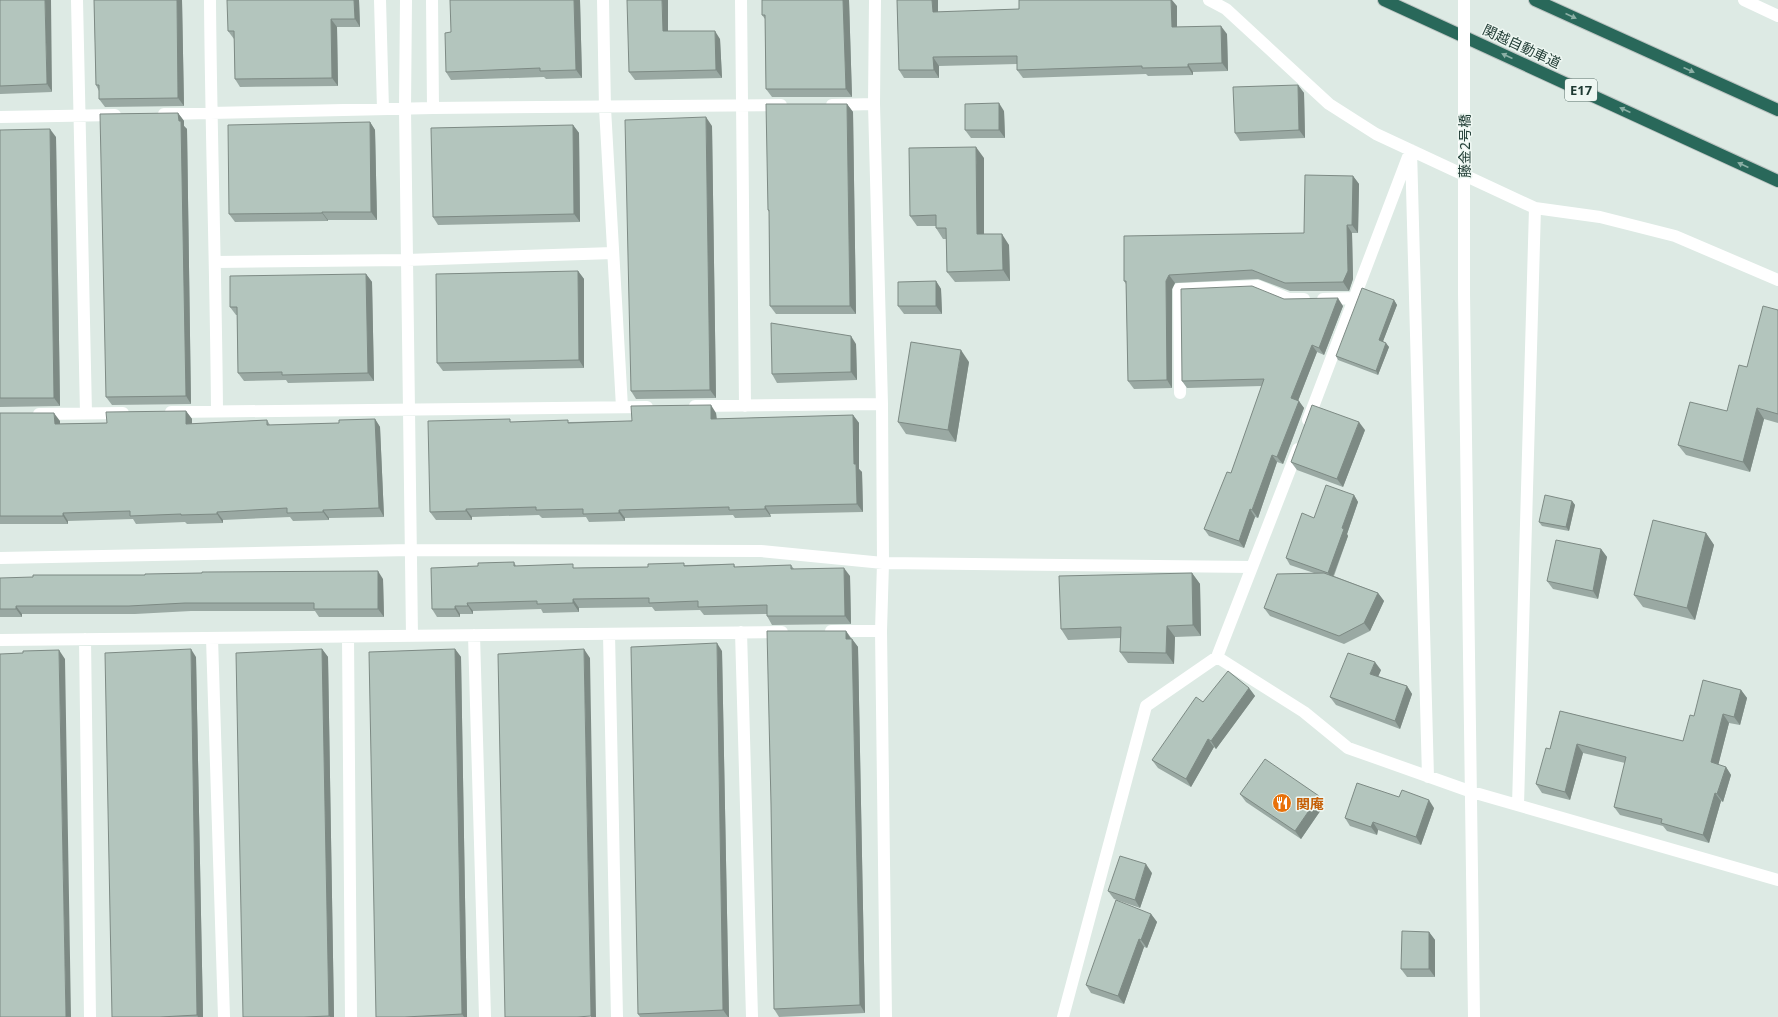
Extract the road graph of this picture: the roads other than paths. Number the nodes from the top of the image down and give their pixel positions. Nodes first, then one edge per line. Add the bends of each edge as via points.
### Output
1 (77, 0) edge
2 (210, 0) edge
3 (380, 0) edge
4 (406, 0) edge
5 (432, 0) edge
6 (603, 0) edge
7 (741, 0) edge
8 (875, 0) edge
9 (1209, 0) edge
10 (1384, 0) edge
11 (1464, 0) edge
12 (1536, 0) edge
13 (1744, 0) edge
14 (1778, 16) edge
15 (874, 104) junction
16 (742, 105) junction
17 (796, 105) edge
18 (820, 105) edge
19 (433, 108) junction
20 (605, 108) junction
21 (383, 109) junction
22 (405, 109) junction
23 (1778, 110) edge
24 (211, 113) junction
25 (126, 114) edge
26 (149, 114) edge
27 (79, 116) junction
28 (0, 117) edge
29 (1411, 150) junction
30 (1778, 181) edge
31 (1535, 208) junction
32 (613, 253) junction
33 (407, 260) junction
34 (216, 262) junction
35 (1778, 280) edge
36 (1356, 298) junction
37 (1180, 393) dead end
38 (882, 404) junction
39 (683, 406) edge
40 (745, 406) junction
41 (622, 407) junction
42 (660, 407) edge
43 (409, 409) junction
44 (217, 411) junction
45 (163, 412) edge
46 (86, 413) junction
47 (132, 413) edge
48 (23, 414) edge
49 (411, 550) junction
50 (0, 558) edge
51 (883, 563) junction
52 (1252, 567) junction
53 (819, 631) edge
54 (881, 631) junction
55 (741, 632) junction
56 (796, 632) edge
57 (609, 634) junction
58 (474, 635) junction
59 (412, 636) junction
60 (348, 637) junction
61 (212, 638) junction
62 (86, 639) junction
63 (0, 640) edge
64 (1218, 657) junction
65 (1428, 777) junction
66 (1472, 792) junction
67 (1518, 805) junction
68 (1778, 880) edge
69 (90, 1017) edge
70 (224, 1017) edge
71 (351, 1017) edge
72 (485, 1017) edge
73 (617, 1017) edge
74 (752, 1017) edge
75 (886, 1017) edge
76 (1063, 1017) edge
77 (1474, 1017) edge

1 - 27 street
2 - 24 street
3 - 21 street
4 - 22 street
5 - 19 street
6 - 20 street
7 - 16 street
8 - 15 street
9 - 29 street via 1226,9 1329,104 1376,134
30 -> 10 highway, 関越自動車道 / E17
11 - 66 street, 藤金2号橋, bridge via 1464,293
12 -> 23 highway
13 - 14 street
15 - 18 street
15 - 38 street
16 - 17 street
16 - 20 street
16 - 40 street
19 - 20 street
19 - 22 street
20 - 32 street
21 - 22 street
21 - 24 street
22 - 33 street
24 - 26 street
24 - 34 street
25 - 27 street
27 - 28 street
27 - 46 street
29 - 31 street
29 - 36 street
29 - 65 street
31 - 35 street via 1600,217 1675,236
31 - 67 street
32 - 33 street
32 - 41 street
33 - 34 street
33 - 43 street
34 - 44 street
36 - 37 street via 1290,300 1258,286 1179,289
36 - 52 street
38 - 40 street
38 - 51 street
39 - 40 street
41 - 42 street
41 - 43 street
43 - 44 street
43 - 49 street
44 - 45 street
46 - 47 street
46 - 48 street
49 - 50 street
49 - 51 street via 761,552
49 - 59 street
51 - 52 street
51 - 54 street
52 - 64 street
53 - 54 street
54 - 75 street
55 - 56 street
55 - 57 street
55 - 74 street
57 - 58 street
57 - 73 street
58 - 59 street
58 - 72 street
59 - 60 street
60 - 61 street
60 - 71 street
61 - 62 street
61 - 70 street
62 - 63 street
62 - 69 street
64 - 65 street via 1304,712 1348,748
64 - 76 street via 1146,706
65 - 66 street
66 - 67 street
66 - 77 street, 藤金2号橋
67 - 68 street

